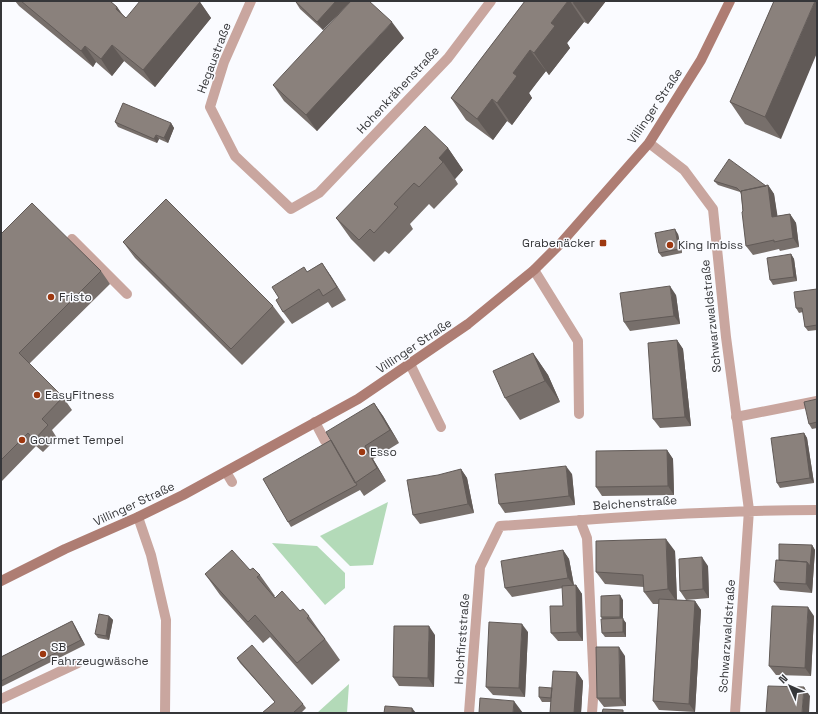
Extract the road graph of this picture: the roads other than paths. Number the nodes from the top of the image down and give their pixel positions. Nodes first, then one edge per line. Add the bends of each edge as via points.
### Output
1 (252, 1) edge
2 (491, 1) edge
3 (730, 1) edge
4 (649, 143) junction
5 (319, 193) joint
6 (72, 239) dead end
7 (534, 270) junction
8 (128, 294) dead end
9 (410, 364) junction
10 (817, 401) edge
11 (579, 414) dead end
12 (736, 418) junction
13 (315, 422) junction
14 (441, 427) dead end
15 (325, 442) edge
16 (226, 472) junction
17 (232, 482) dead end
18 (749, 510) junction
19 (817, 510) edge
20 (138, 517) junction
21 (580, 520) junction
22 (480, 567) joint
23 (1, 581) edge
24 (78, 663) dead end
25 (1, 699) edge
26 (165, 713) edge
27 (469, 713) edge
28 (592, 713) edge
29 (735, 713) edge

1 - 5 street, Hegaustraße via 224,62 210,107 235,156 291,209
2 - 5 street, Hohenkrähenstraße via 448,58
3 - 4 main road, Villinger Straße via 701,60
4 - 7 main road, Villinger Straße
4 - 12 street, Schwarzwaldstraße via 684,170 713,209
6 - 8 street
7 - 9 main road, Villinger Straße via 468,324
7 - 11 street via 578,340
9 - 13 main road, Villinger Straße via 358,399
9 - 14 street
10 - 12 street
12 - 18 street, Schwarzwaldstraße
13 - 15 street
13 - 16 main road, Villinger Straße
16 - 17 street
16 - 20 main road, Villinger Straße
18 - 19 street, Belchenstraße
18 - 21 street, Belchenstraße
18 - 29 street, Schwarzwaldstraße
20 - 23 main road, Villinger Straße
20 - 26 street via 151,555 166,620
21 - 22 street, Belchenstraße via 500,526
21 - 28 street via 587,538 594,686
22 - 27 street, Hochfirststraße
24 - 25 street

